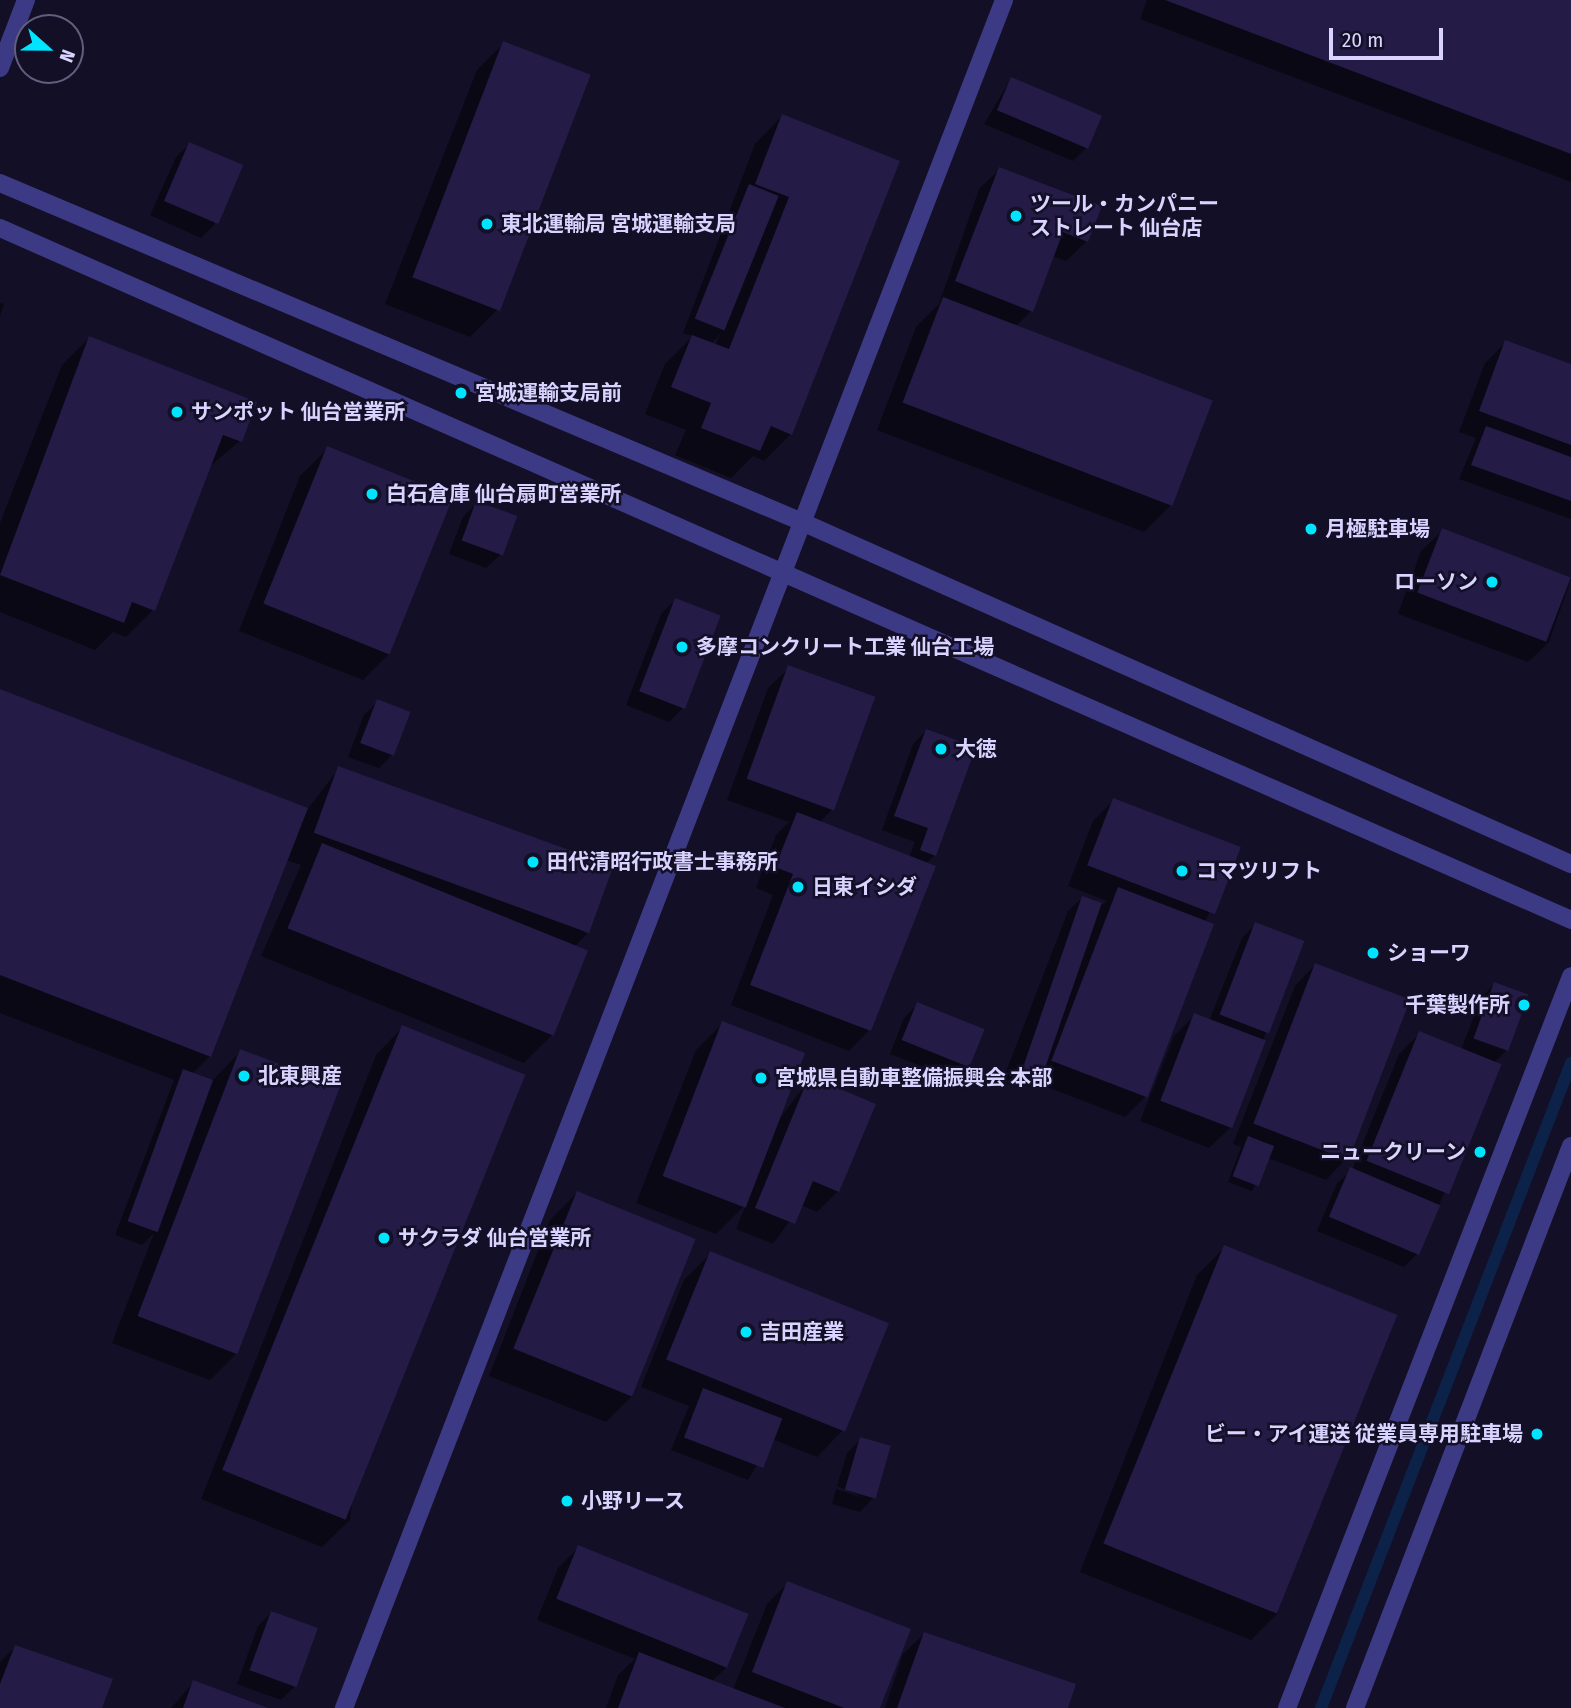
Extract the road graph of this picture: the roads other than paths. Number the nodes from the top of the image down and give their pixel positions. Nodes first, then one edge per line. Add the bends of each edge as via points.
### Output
1 (26, 0) edge
2 (1004, 0) edge
3 (0, 68) edge
4 (0, 183) edge
5 (0, 228) edge
6 (802, 522) junction
7 (784, 575) junction
8 (1571, 864) edge
9 (1571, 920) edge
10 (1571, 976) edge
11 (1571, 1146) edge
12 (344, 1708) edge
13 (1287, 1708) edge
14 (1355, 1708) edge

1 - 3 street
2 - 6 street
4 - 6 street
5 - 7 street
6 - 7 street
6 - 8 street
7 - 9 street
7 - 12 street
10 - 13 street
11 - 14 street

